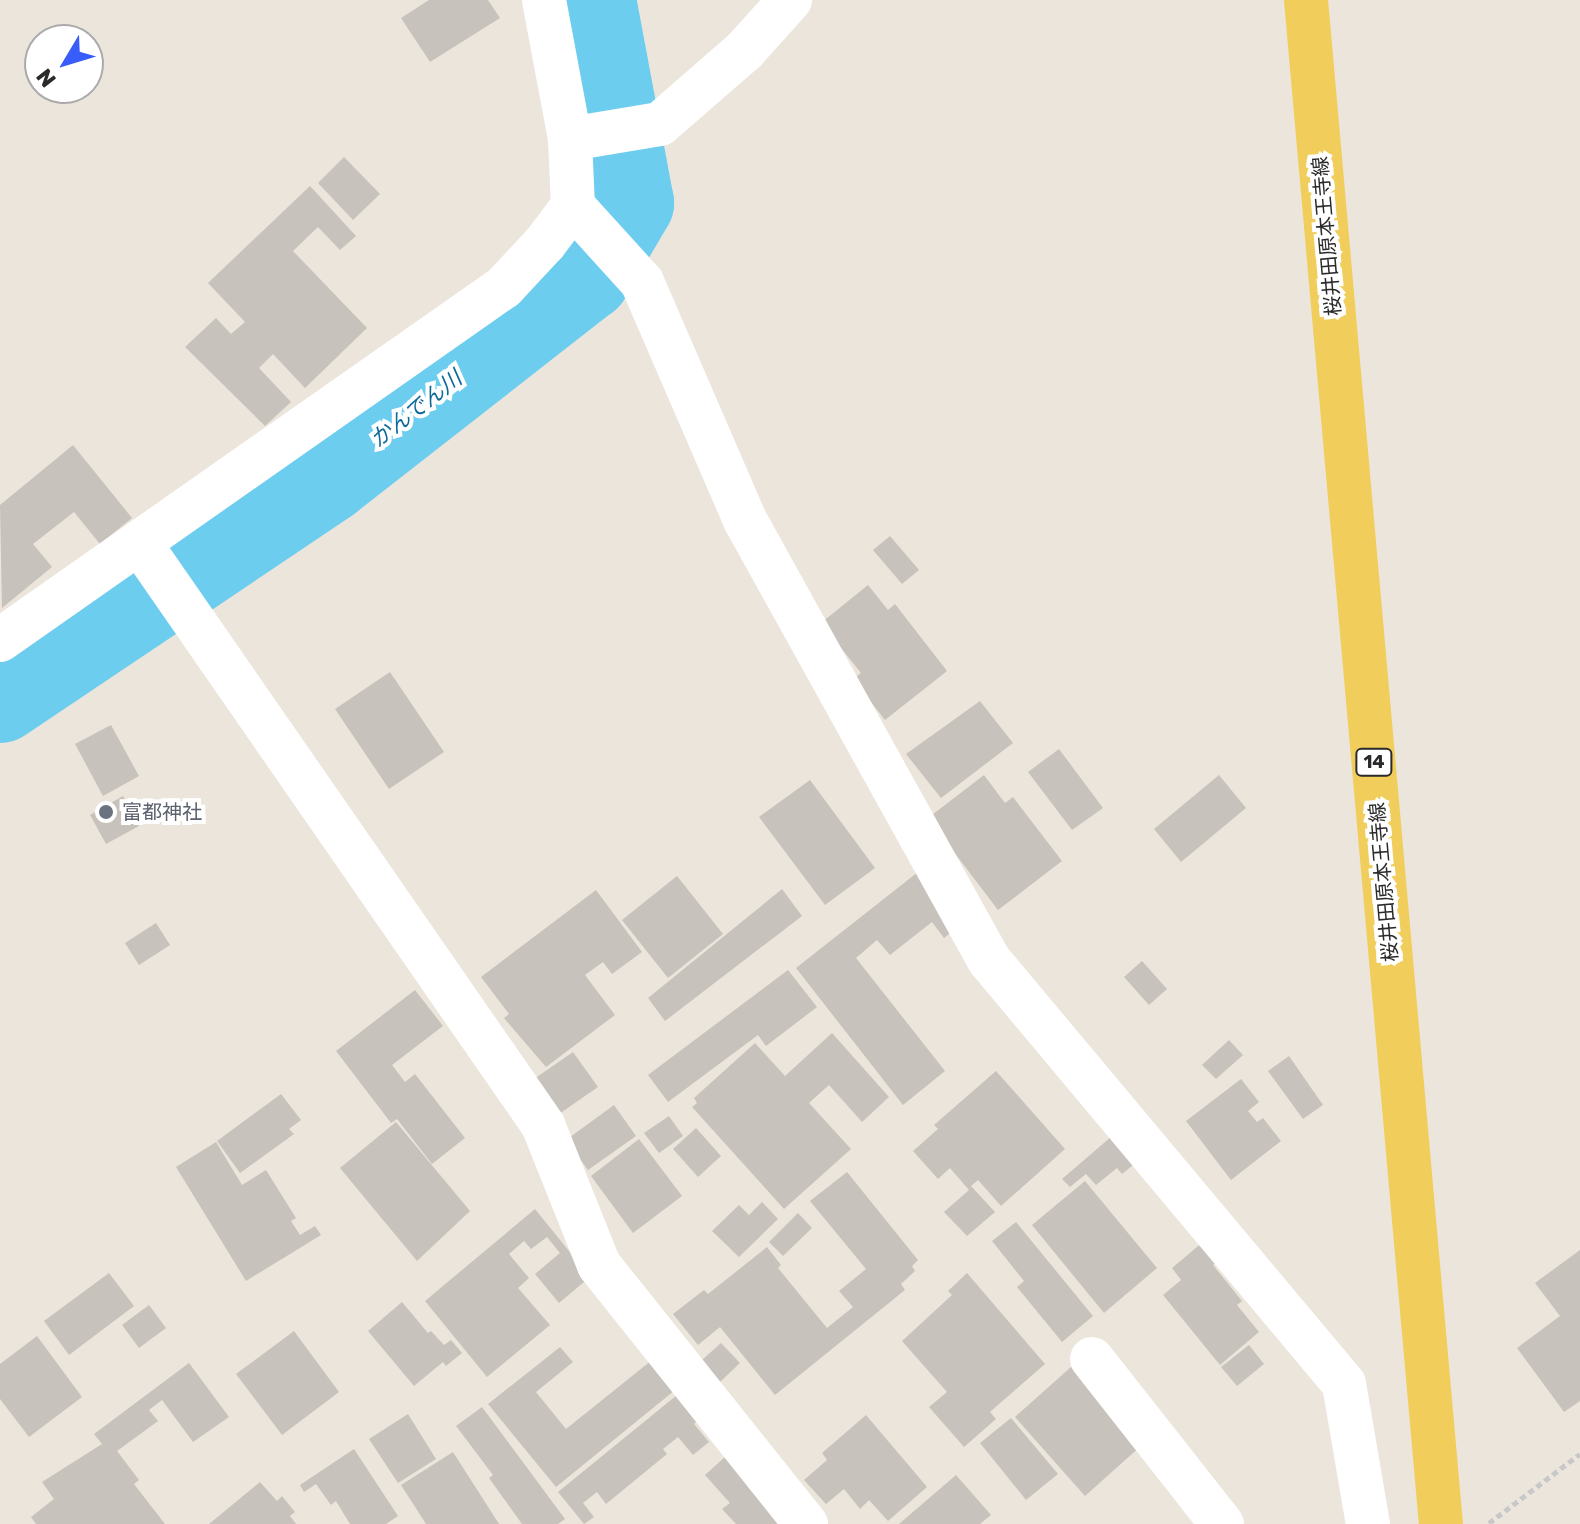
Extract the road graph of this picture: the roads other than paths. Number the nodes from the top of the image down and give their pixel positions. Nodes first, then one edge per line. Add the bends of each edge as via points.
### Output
1 (544, 0) edge
2 (790, 0) edge
3 (1306, 0) edge
4 (570, 139) junction
5 (573, 206) junction
6 (141, 545) junction
7 (0, 640) edge
8 (1092, 1359) dead end
9 (806, 1524) edge
10 (1222, 1524) edge
11 (1368, 1524) edge
12 (1441, 1524) edge

1 - 4 street
2 - 4 street via 744,51 660,124
3 - 12 main road, 桜井田原本王寺線 / 14
4 - 5 street
5 - 6 street via 504,287
5 - 11 street via 642,282 745,520 989,960 1344,1384
6 - 7 street
6 - 9 street via 543,1125 599,1265
8 - 10 street

